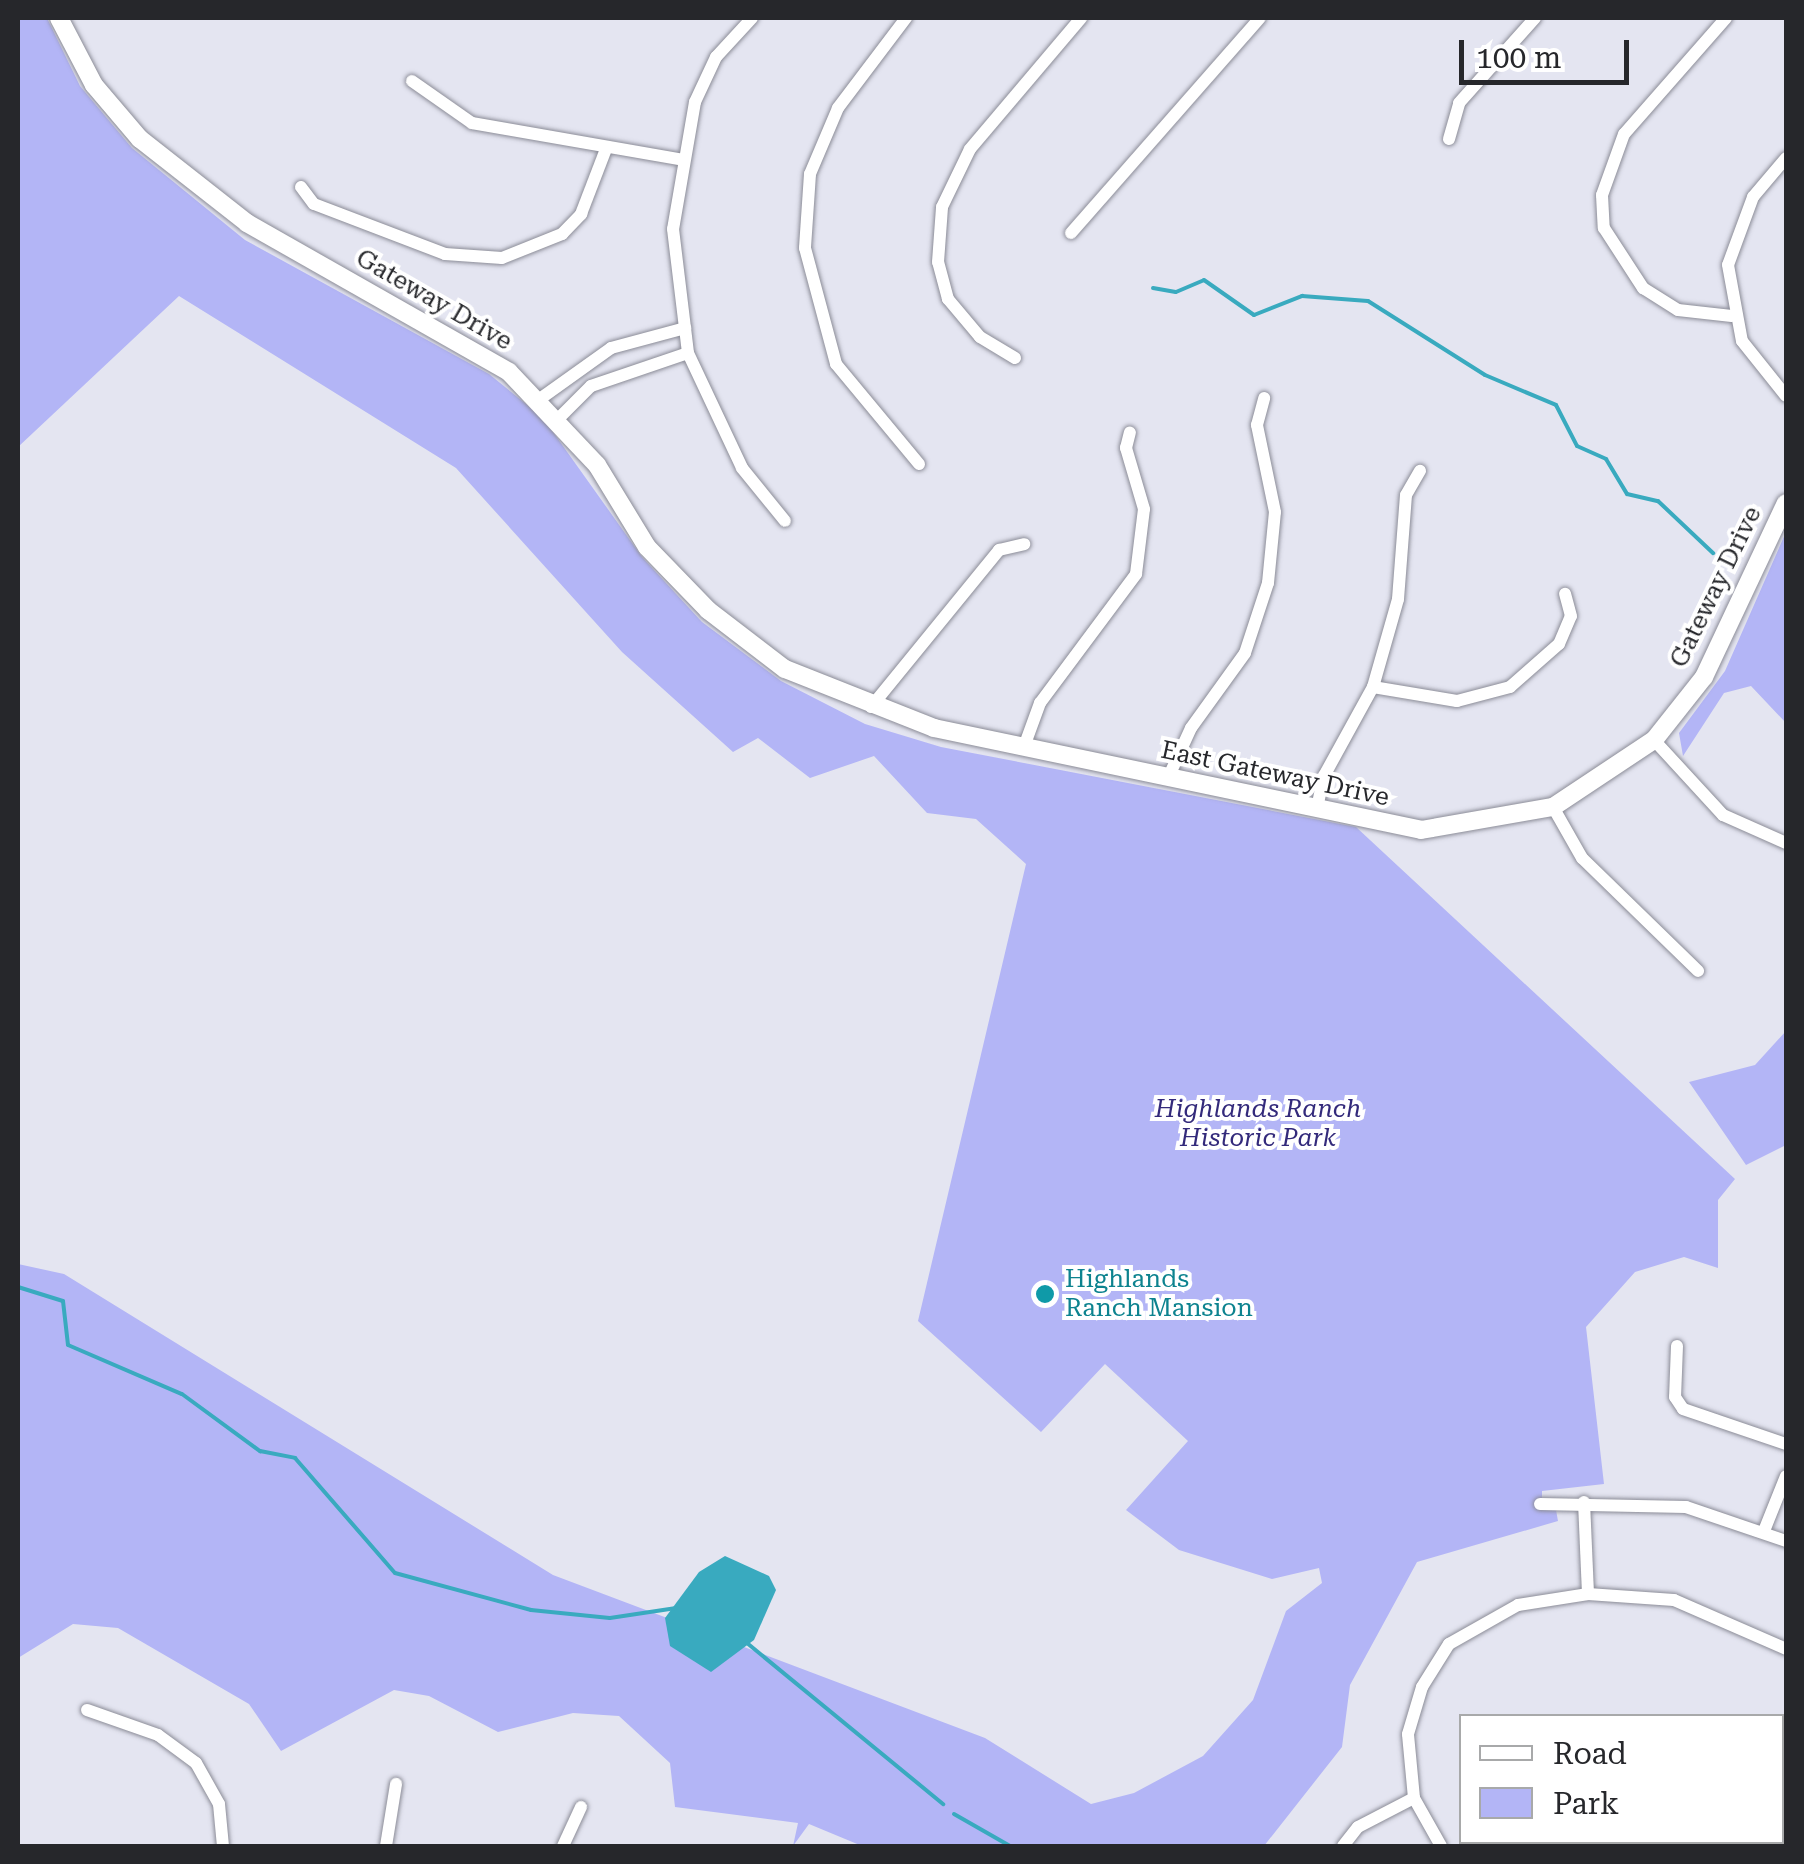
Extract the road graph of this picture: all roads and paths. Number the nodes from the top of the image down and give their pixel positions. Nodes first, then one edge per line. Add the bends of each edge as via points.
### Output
1 (59, 18) edge
2 (752, 18) edge
3 (1081, 18) edge
4 (1260, 18) edge
5 (1535, 18) edge
6 (1726, 18) edge
7 (901, 19) edge
8 (412, 81) dead end
9 (1448, 139) dead end
10 (606, 149) junction
11 (1786, 158) edge
12 (679, 159) junction
13 (301, 186) dead end
14 (1071, 233) dead end
15 (1732, 316) junction
16 (686, 328) junction
17 (688, 353) junction
18 (1015, 358) dead end
19 (1786, 396) edge
20 (1264, 398) dead end
21 (537, 401) junction
22 (557, 420) junction
23 (1130, 432) dead end
24 (920, 464) dead end
25 (1420, 471) dead end
26 (1786, 503) edge
27 (785, 521) dead end
28 (1024, 544) dead end
29 (1565, 594) dead end
30 (1373, 687) junction
31 (871, 707) junction
32 (1654, 740) junction
33 (1025, 744) junction
34 (1168, 778) junction
35 (1553, 807) junction
36 (1317, 808) junction
37 (1786, 843) edge
38 (1698, 971) dead end
39 (1677, 1346) dead end
40 (1786, 1444) edge
41 (1786, 1476) edge
42 (1584, 1502) junction
43 (1540, 1504) dead end
44 (1764, 1531) junction
45 (1786, 1541) edge
46 (1588, 1594) junction
47 (1786, 1649) edge
48 (86, 1710) dead end
49 (396, 1784) dead end
50 (1414, 1798) junction
51 (581, 1807) dead end
52 (223, 1846) edge
53 (386, 1846) edge
54 (563, 1846) edge
55 (1344, 1846) edge
56 (1440, 1846) edge

1 - 21 street, Gateway Drive via 94,85 140,139 247,223 494,363
2 - 12 street via 716,57
3 - 18 street via 970,149 942,208 948,298 980,337
4 - 14 street
5 - 9 street via 1460,103
6 - 15 street via 1624,134 1602,194 1604,228 1643,288 1678,310
7 - 24 street via 838,108 810,174 805,248 836,364
8 - 10 street via 472,123
10 - 12 street
10 - 13 street via 582,214 530,252 502,258 445,254 314,204
11 - 15 street via 1734,233
12 - 16 street via 673,229
15 - 19 street via 1760,372
16 - 17 street
16 - 21 street via 611,348
17 - 22 street via 591,386
17 - 27 street via 742,468
20 - 34 street via 1257,425 1275,512 1268,582 1245,653 1191,728
21 - 22 street, Gateway Drive
22 - 31 street, Gateway Drive via 597,464 647,547 708,610 785,668
23 - 33 street via 1126,448 1144,509 1136,574 1040,703
25 - 30 street via 1406,495 1398,600
26 - 32 street, Gateway Drive via 1704,677
28 - 31 street via 999,550
29 - 30 street via 1570,616 1559,644 1510,687 1456,700
30 - 36 street via 1324,776
31 - 33 street, East Gateway Drive
32 - 35 street, East Gateway Drive
32 - 37 street via 1723,815
33 - 34 street, East Gateway Drive
34 - 36 street, East Gateway Drive
35 - 36 street, East Gateway Drive via 1422,830
35 - 38 street via 1582,858
39 - 40 street via 1683,1410
41 - 44 street
42 - 43 street
42 - 44 street via 1686,1507
42 - 46 street
44 - 45 street
46 - 47 street via 1674,1600
46 - 50 street via 1518,1605 1450,1644 1408,1734
48 - 52 street via 185,1752 219,1804
49 - 53 street
50 - 55 street via 1358,1827
50 - 56 street
51 - 54 street

